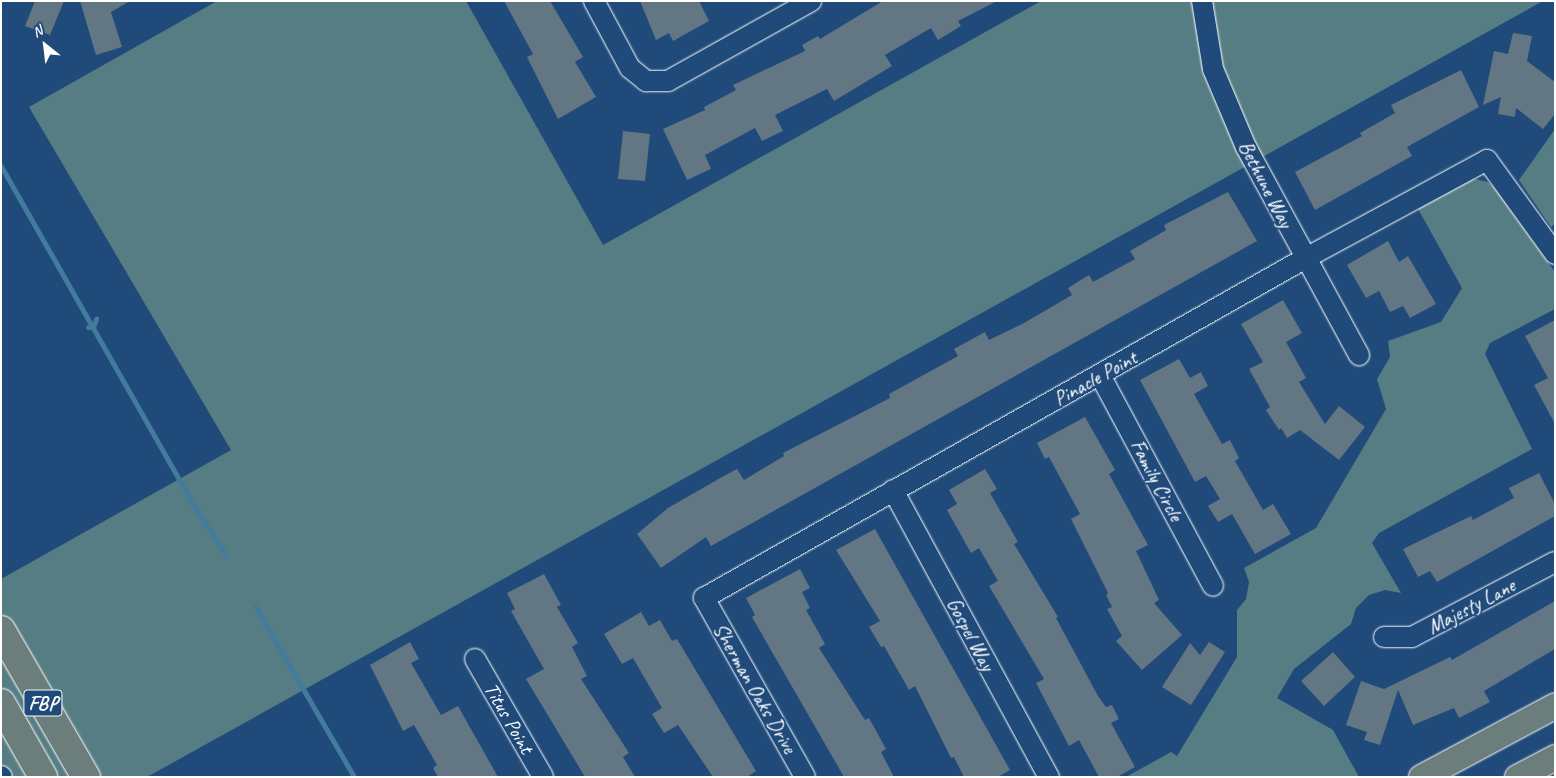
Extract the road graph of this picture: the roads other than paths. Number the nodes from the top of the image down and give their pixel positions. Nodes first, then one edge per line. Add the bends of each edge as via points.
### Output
1 (594, 1) edge
2 (811, 1) edge
3 (1202, 1) edge
4 (1555, 254) edge
5 (1304, 259) junction
6 (1359, 355) dead end
7 (1100, 375) junction
8 (893, 490) junction
9 (1555, 562) edge
10 (1213, 586) dead end
11 (704, 598) joint
12 (1, 630) edge
13 (1384, 637) dead end
14 (475, 659) dead end
15 (1, 703) edge
16 (1555, 705) edge
17 (1555, 757) edge
18 (43, 777) edge
19 (86, 777) edge
20 (543, 777) edge
21 (805, 777) edge
22 (1049, 777) edge
23 (1421, 777) edge
24 (1517, 777) edge

1 - 2 street via 630,68 646,81 668,81
3 - 5 street, Bethune Way via 1213,69 1246,147
4 - 5 street, Pinacle Point via 1487,160
5 - 6 street, Bethune Way
5 - 7 street, Pinacle Point
7 - 8 street, Pinacle Point
7 - 10 street, Family Circle
8 - 11 street, Pinacle Point
8 - 22 street, Gospel Way
9 - 13 street, Majesty Lane via 1412,637
11 - 21 street, Sherman Oaks Drive
12 - 19 highway, FBP
14 - 20 street, Titus Point
15 - 18 highway, FBP
16 - 23 main road
17 - 24 main road

